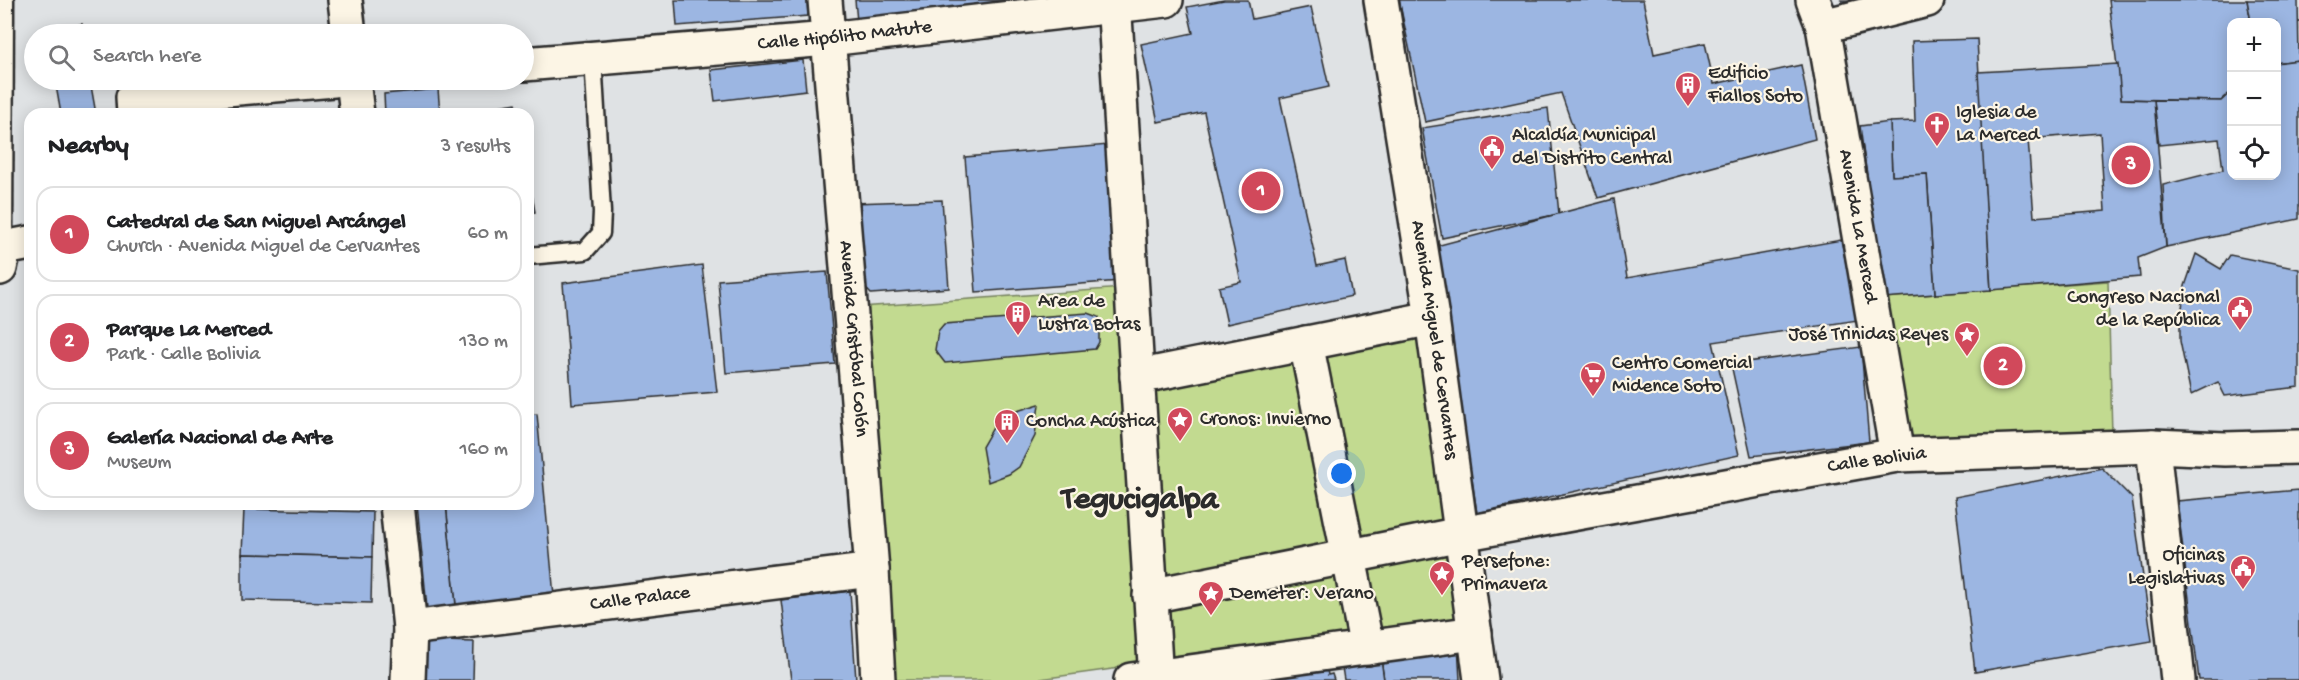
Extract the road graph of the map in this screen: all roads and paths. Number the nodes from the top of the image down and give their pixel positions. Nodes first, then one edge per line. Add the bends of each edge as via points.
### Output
1 (5, 0) edge
2 (345, 0) edge
3 (825, 0) edge
4 (1166, 0) edge
5 (1381, 0) edge
6 (1927, 0) edge
7 (1115, 4) edge
8 (1818, 13) edge
9 (348, 24) edge
10 (828, 39) junction
11 (593, 58) junction
12 (534, 63) edge
13 (222, 90) edge
14 (354, 90) edge
15 (134, 108) edge
16 (356, 108) edge
17 (11, 253) edge
18 (534, 255) edge
19 (1432, 318) junction
20 (1306, 343) junction
21 (1137, 377) junction
22 (2153, 446) junction
23 (2299, 447) edge
24 (1897, 455) junction
25 (398, 510) edge
26 (1461, 534) junction
27 (1349, 556) junction
28 (872, 570) junction
29 (1150, 596) junction
30 (411, 628) junction
31 (1475, 633) junction
32 (1367, 648) junction
33 (1147, 679) edge
34 (408, 680) edge
35 (878, 680) edge
36 (1481, 680) edge
37 (2178, 680) edge

1 - 17 lane
2 - 9 street
3 - 10 street, Avenida Cristóbal Colón
4 - 7 street, Calle Hipólito Matute
5 - 19 street, Avenida Miguel de Cervantes
6 - 8 street
7 - 10 street, Calle Hipólito Matute
7 - 21 street
8 - 24 street, Avenida La Merced
10 - 11 street, Calle Hipólito Matute
10 - 28 street, Avenida Cristóbal Colón
11 - 12 street, Calle Hipólito Matute
11 - 18 lane via 601,233 585,251
13 - 15 street via 133,98
14 - 16 street
19 - 20 street
19 - 26 street, Avenida Miguel de Cervantes
20 - 21 street
20 - 27 street
21 - 29 street
22 - 23 street, Calle Bolivia
22 - 24 street, Calle Bolivia
22 - 37 street
24 - 26 street, Calle Bolivia
25 - 30 street
26 - 27 street, Calle Bolivia
26 - 31 street, Avenida Miguel de Cervantes
27 - 29 street, Calle Bolivia
27 - 32 street
28 - 30 street, Calle Palace
28 - 35 street, Avenida Cristóbal Colón
29 - 33 street
30 - 34 street
31 - 32 street
31 - 36 street, Avenida Miguel de Cervantes
32 - 33 street

